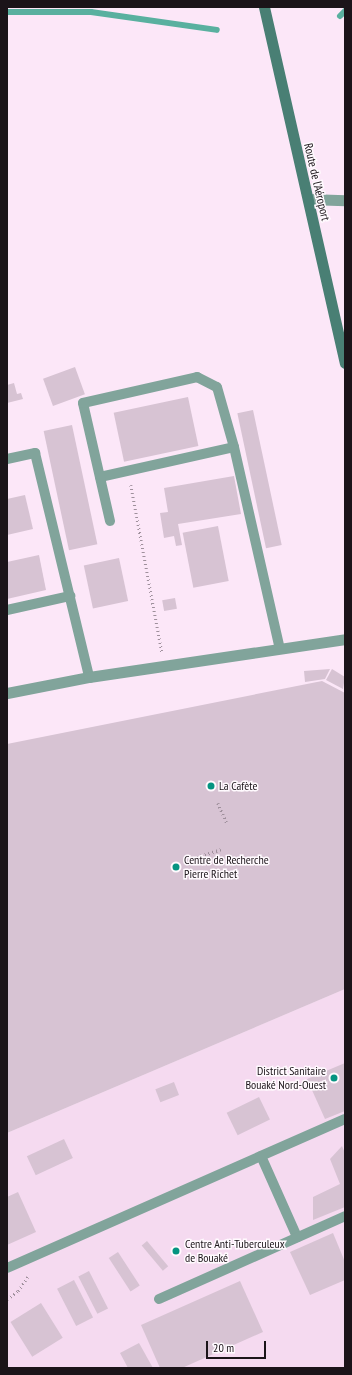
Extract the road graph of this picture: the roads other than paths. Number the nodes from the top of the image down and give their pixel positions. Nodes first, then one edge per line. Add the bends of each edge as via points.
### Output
1 (264, 7) edge
2 (308, 199) junction
3 (345, 200) edge
4 (345, 363) edge
5 (234, 448) junction
6 (7, 459) edge
7 (100, 478) junction
8 (110, 521) dead end
9 (70, 596) junction
10 (7, 610) edge
11 (345, 639) edge
12 (280, 649) junction
13 (89, 677) junction
14 (7, 693) edge
15 (344, 1122) edge
16 (261, 1156) junction
17 (345, 1216) edge
18 (297, 1238) junction
19 (7, 1268) edge
20 (159, 1299) dead end

1 - 2 main road, Route de l'Aéroport
2 - 3 street
2 - 4 main road, Route de l'Aéroport
5 - 7 lane
5 - 7 lane via 217,387 197,377 151,387 83,403
5 - 12 lane
6 - 9 lane via 35,453
7 - 8 lane
9 - 10 lane
9 - 13 lane
11 - 12 street
12 - 13 street
13 - 14 street
15 - 16 lane
16 - 18 lane
16 - 19 lane
17 - 18 lane
18 - 20 lane

